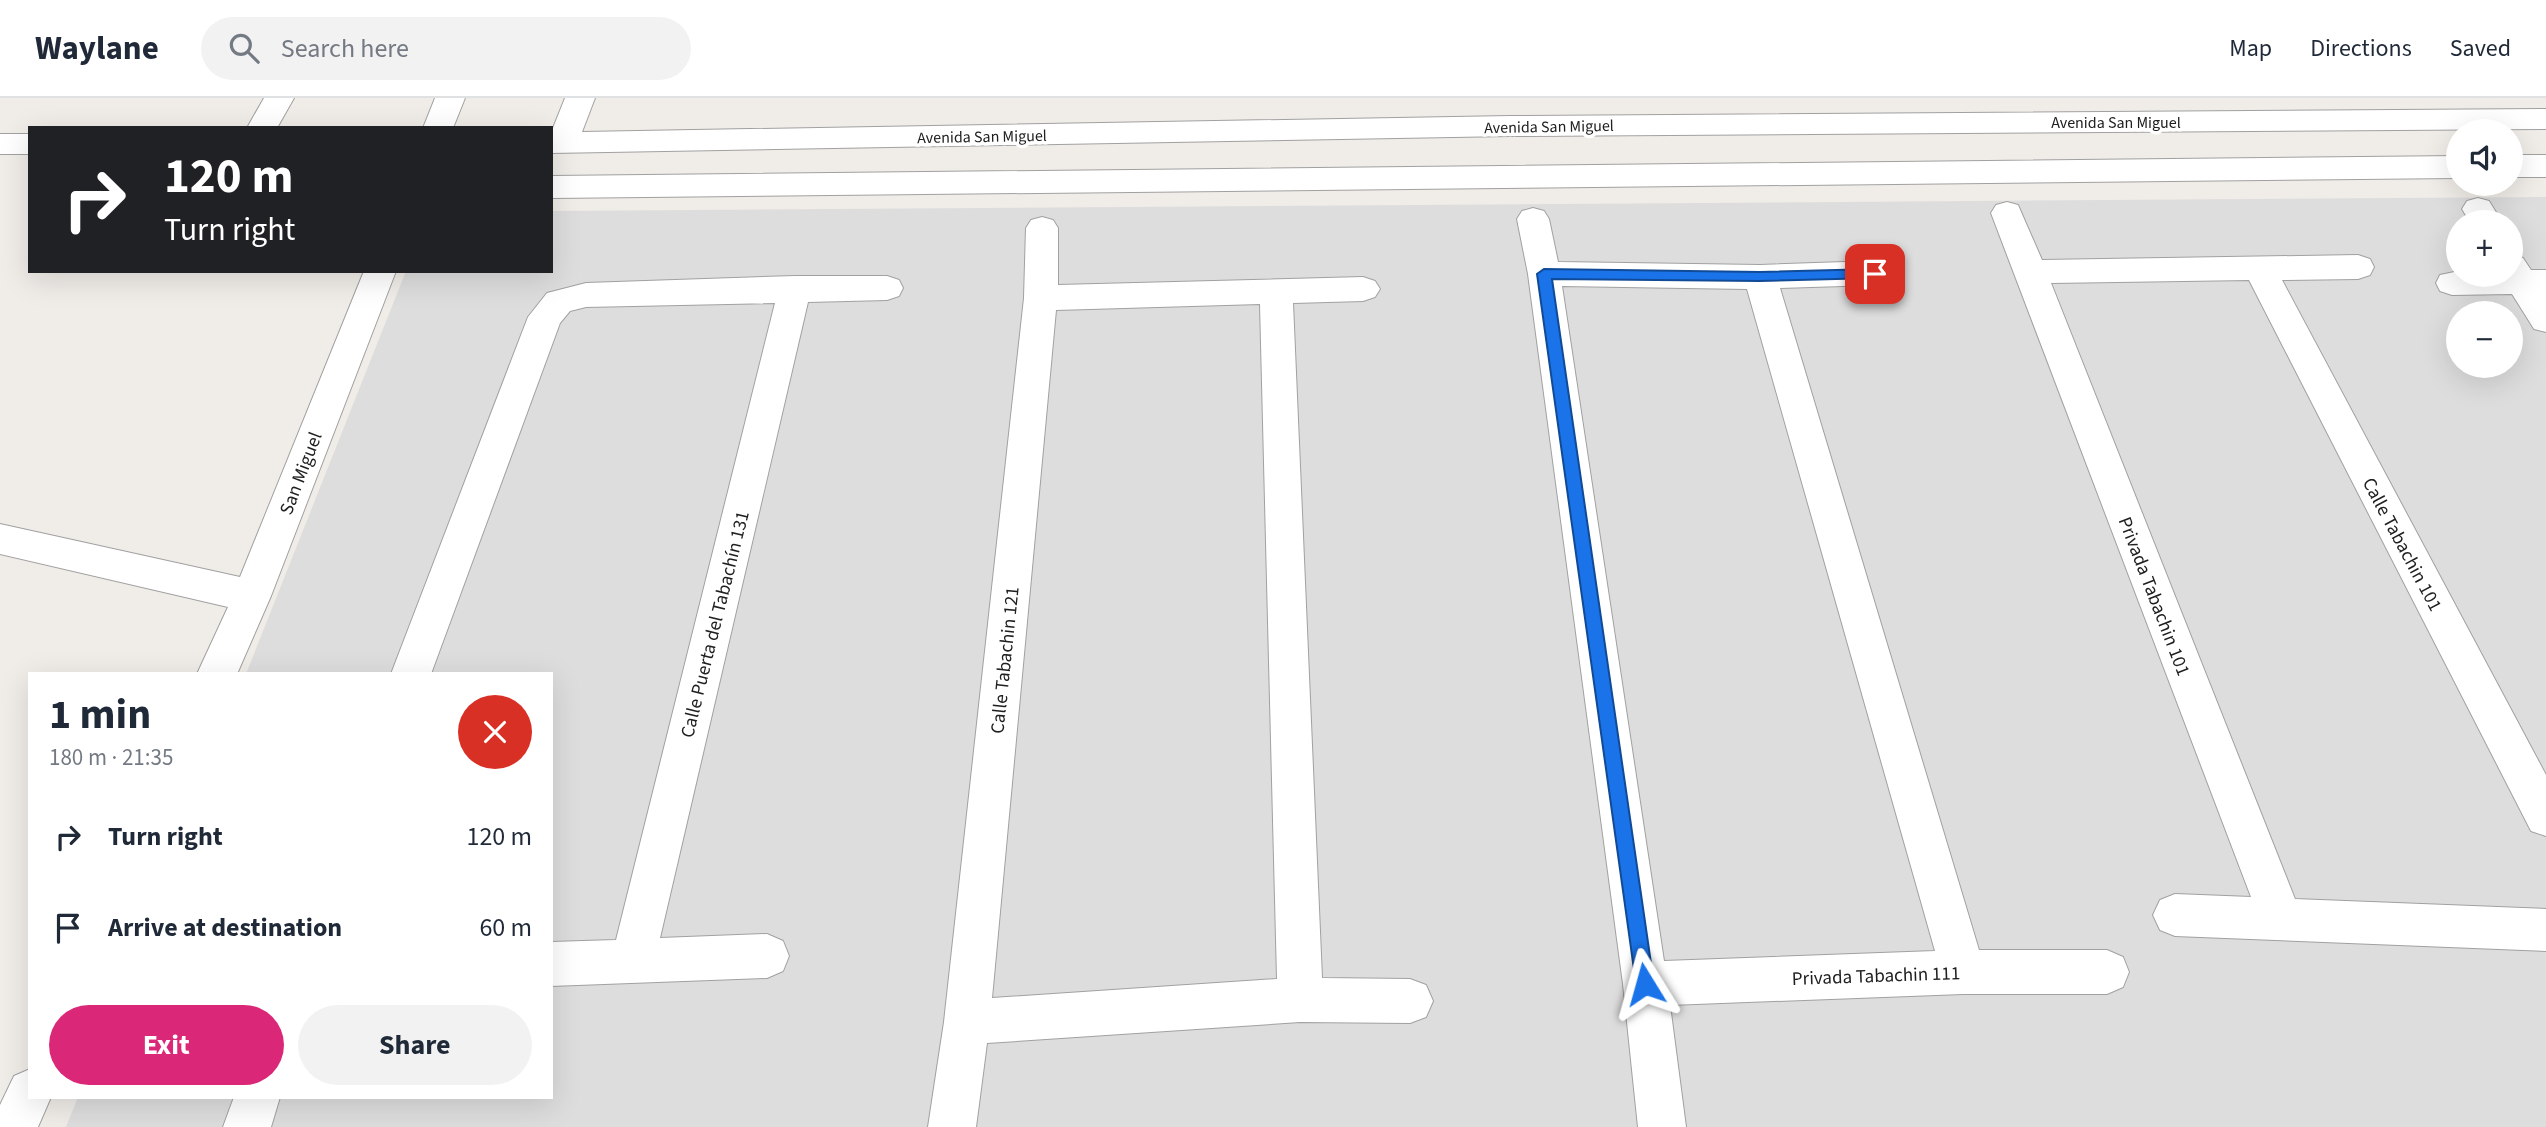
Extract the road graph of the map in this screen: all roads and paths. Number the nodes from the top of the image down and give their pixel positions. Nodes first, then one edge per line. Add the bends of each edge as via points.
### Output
1 (278, 98) edge
2 (450, 98) edge
3 (580, 98) edge
4 (2449, 109) edge
5 (1508, 112) edge
6 (1581, 112) edge
7 (2546, 119) edge
8 (263, 126) edge
9 (439, 126) edge
10 (557, 143) edge
11 (0, 144) edge
12 (28, 144) edge
13 (2523, 166) edge
14 (2546, 166) edge
15 (2446, 167) edge
16 (553, 187) edge
17 (2007, 213) dead end
18 (1532, 219) dead end
19 (1042, 228) dead end
20 (2358, 267) dead end
21 (2260, 270) junction
22 (2029, 272) junction
23 (379, 273) edge
24 (1544, 274) junction
25 (1875, 274) dead end
26 (1760, 276) junction
27 (2526, 277) edge
28 (887, 288) dead end
29 (795, 289) junction
30 (1363, 289) dead end
31 (1276, 292) junction
32 (1041, 298) junction
33 (2546, 320) edge
34 (0, 539) edge
35 (252, 596) junction
36 (218, 672) edge
37 (412, 672) edge
38 (2546, 817) edge
39 (2175, 915) dead end
40 (2282, 920) junction
41 (2546, 930) edge
42 (767, 956) dead end
43 (633, 959) junction
44 (553, 964) edge
45 (1963, 972) junction
46 (2107, 972) dead end
47 (1645, 984) junction
48 (1300, 1000) junction
49 (1410, 1001) dead end
50 (967, 1021) junction
51 (28, 1096) edge
52 (256, 1099) edge
53 (14, 1127) edge
54 (247, 1127) edge
55 (952, 1127) edge
56 (1662, 1127) edge

1 - 8 street
2 - 9 street
3 - 10 street
4 - 6 street, Avenida San Miguel
4 - 7 street, Avenida San Miguel
5 - 6 street, Avenida San Miguel
5 - 10 street, Avenida San Miguel
11 - 12 street
13 - 14 street
15 - 16 street
17 - 22 street, Privada Tabachin 101
18 - 24 street
19 - 32 street, Calle Tabachin 121
20 - 21 street
21 - 22 street
21 - 38 street, Calle Tabachin 101
22 - 40 street, Privada Tabachin 101
23 - 35 street, San Miguel
24 - 26 street
24 - 47 street
25 - 26 street
26 - 45 street
27 - 33 street
28 - 29 street
29 - 37 street via 586,295 559,302 545,317
29 - 43 street, Calle Puerta del Tabachín 131
30 - 31 street
31 - 32 street
31 - 48 street
32 - 50 street, Calle Tabachin 121
34 - 35 street
35 - 36 street, San Miguel
39 - 40 street
40 - 41 street
42 - 43 street
43 - 44 street
45 - 46 street, Privada Tabachin 111
45 - 47 street, Privada Tabachin 111
47 - 56 street
48 - 49 street
48 - 50 street
50 - 55 street, Calle Tabachin 121
51 - 53 street
52 - 54 street

